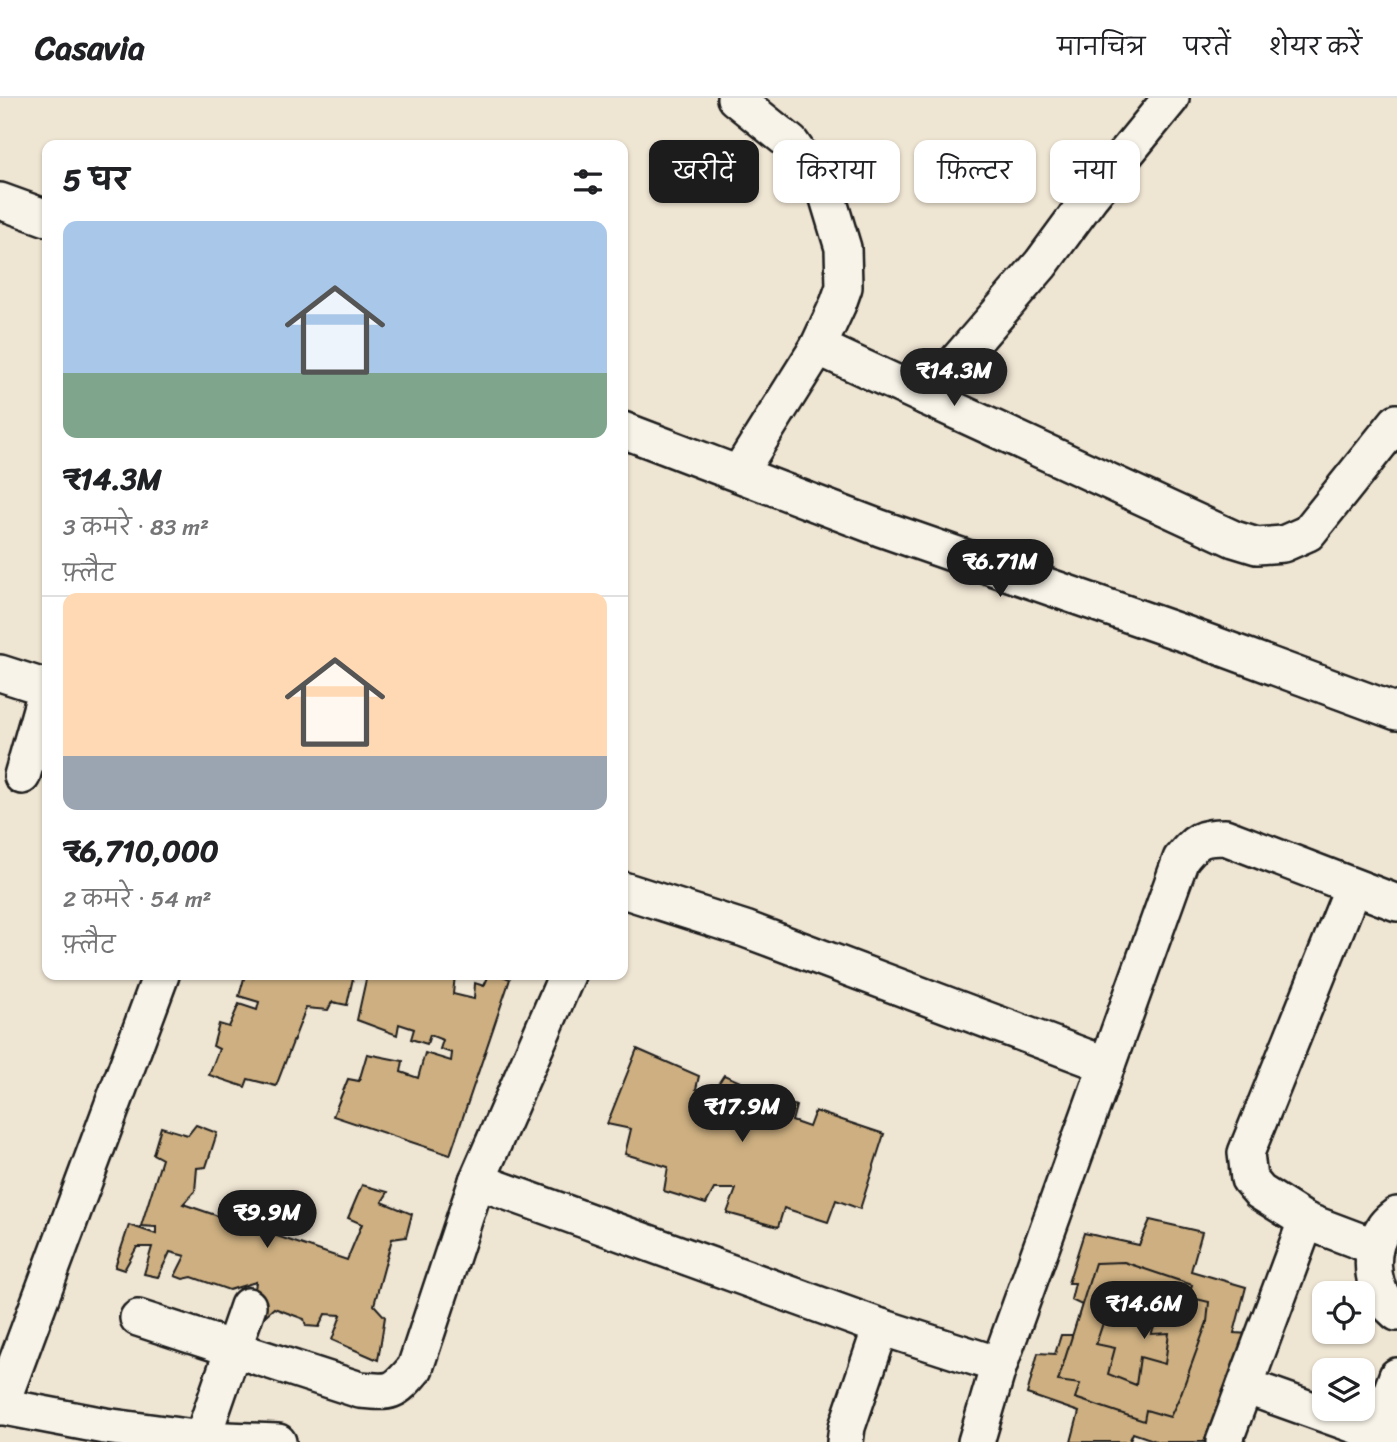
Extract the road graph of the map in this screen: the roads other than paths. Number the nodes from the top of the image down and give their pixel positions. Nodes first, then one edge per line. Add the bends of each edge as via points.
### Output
1 (735, 98) edge
2 (1171, 98) edge
3 (0, 201) edge
4 (42, 216) edge
5 (818, 347) junction
6 (926, 397) junction
7 (1397, 422) edge
8 (628, 432) edge
9 (739, 473) junction
10 (0, 673) edge
11 (42, 686) edge
12 (42, 706) edge
13 (1397, 712) edge
14 (22, 776) dead end
15 (1353, 887) junction
16 (628, 892) edge
17 (1397, 903) edge
18 (159, 980) edge
19 (564, 980) edge
20 (1107, 1065) junction
21 (477, 1181) junction
22 (1397, 1215) edge
23 (1306, 1221) junction
24 (1375, 1247) junction
25 (248, 1306) dead end
26 (1397, 1313) edge
27 (138, 1318) dead end
28 (881, 1328) junction
29 (232, 1348) junction
30 (999, 1365) junction
31 (1397, 1376) edge
32 (1245, 1386) junction
33 (0, 1406) edge
34 (1382, 1438) edge
35 (202, 1439) junction
36 (278, 1442) edge
37 (845, 1442) edge
38 (976, 1442) edge
39 (1224, 1442) edge

1 - 5 street via 791,143 827,195 843,248 844,287
2 - 6 street via 1041,264
3 - 4 street
5 - 6 street
5 - 9 street
6 - 7 street via 1257,546 1283,544 1308,533
8 - 9 street
9 - 13 street via 880,528
10 - 11 street
12 - 14 street
15 - 17 street
15 - 20 street via 1225,837 1206,837 1194,845 1181,859
15 - 23 street via 1246,1153 1249,1179 1260,1192
16 - 20 street via 745,929
18 - 33 street
19 - 21 street
20 - 30 street
21 - 28 street
21 - 29 street via 415,1368 400,1385 385,1392 360,1390
22 - 24 street via 1385,1226
23 - 24 street
23 - 32 street
24 - 26 street via 1376,1285
25 - 29 street
27 - 29 street
28 - 30 street
28 - 37 street
29 - 35 street
30 - 38 street
31 - 34 street
32 - 34 street
32 - 39 street
33 - 35 street
35 - 36 street

